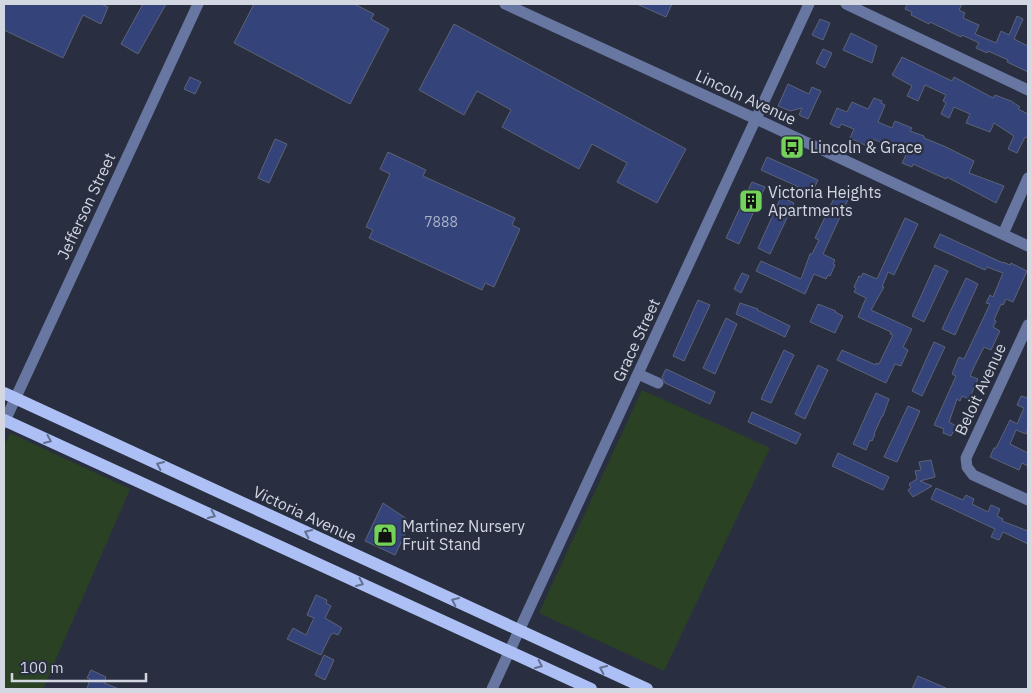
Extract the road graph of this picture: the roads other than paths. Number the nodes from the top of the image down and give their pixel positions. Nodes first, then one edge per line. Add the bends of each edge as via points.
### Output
1 (198, 4) edge
2 (505, 4) edge
3 (808, 4) edge
4 (846, 4) edge
5 (1028, 90) edge
6 (756, 119) junction
7 (1028, 178) edge
8 (1003, 234) junction
9 (1028, 246) edge
10 (1028, 325) edge
11 (638, 374) junction
12 (658, 383) dead end
13 (9, 396) edge
14 (4, 421) edge
15 (1028, 500) edge
16 (520, 630) junction
17 (509, 652) junction
18 (492, 689) edge
19 (591, 689) edge
20 (647, 689) edge

1 - 13 street, Jefferson Street
2 - 6 street, Lincoln Avenue
3 - 6 street, Grace Street
4 - 5 street
6 - 8 street, Lincoln Avenue
6 - 11 street, Grace Street
7 - 8 street
8 - 9 street, Lincoln Avenue
10 - 15 street, Beloit Avenue via 966,458 967,467 974,475
11 - 12 street
11 - 16 street, Grace Street
13 - 14 street, Jefferson Street
16 -> 13 main road, Victoria Avenue
14 -> 17 main road
16 - 17 street, Grace Street
20 -> 16 main road, Victoria Avenue
17 - 18 street, Grace Street
17 -> 19 main road

